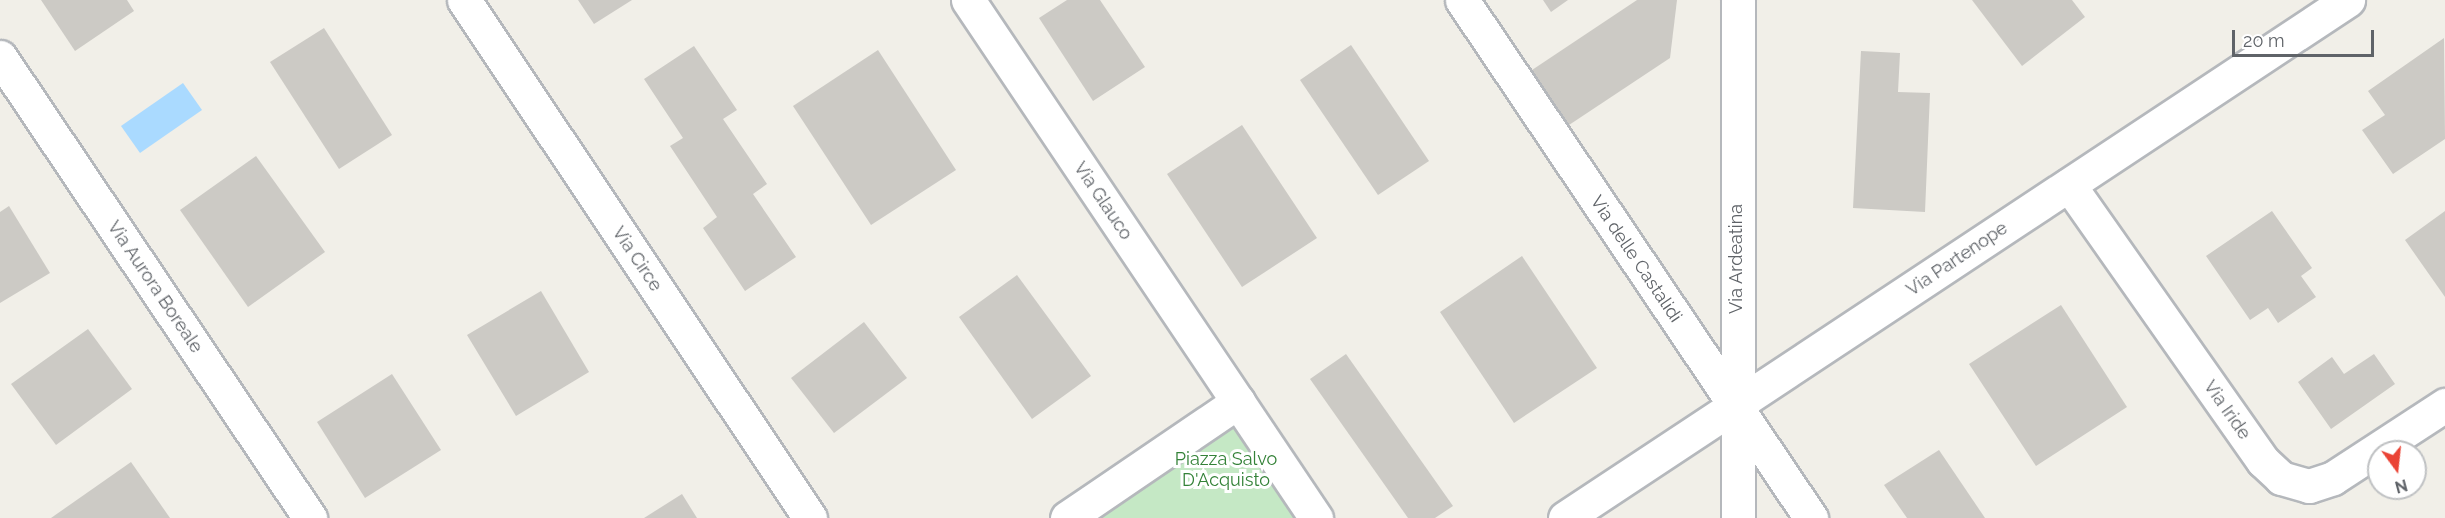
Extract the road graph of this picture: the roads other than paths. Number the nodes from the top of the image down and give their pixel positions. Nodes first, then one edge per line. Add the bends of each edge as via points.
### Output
1 (464, 0) edge
2 (968, 0) edge
3 (1462, 0) edge
4 (1738, 0) edge
5 (2348, 0) edge
6 (0, 57) edge
7 (2069, 185) junction
8 (1238, 402) junction
9 (2445, 405) edge
10 (1734, 406) junction
11 (310, 518) edge
12 (810, 518) edge
13 (1067, 518) edge
14 (1316, 518) edge
15 (1565, 518) edge
16 (1738, 518) edge
17 (1811, 518) edge

1 - 12 street, Via Circe
2 - 8 street, Via Glauco
3 - 10 street, Via delle Castalidi
4 - 10 street, Via Ardeatina
5 - 7 street, Via Partenope
6 - 11 street, Via Aurora Boreale
7 - 9 street, Via Iride via 2263,461 2282,478 2308,486 2333,478
7 - 10 street, Via Partenope
8 - 13 street
8 - 14 street
10 - 15 street, Via Partenope
10 - 16 street, Via Ardeatina
10 - 17 street, Via delle Castalidi

